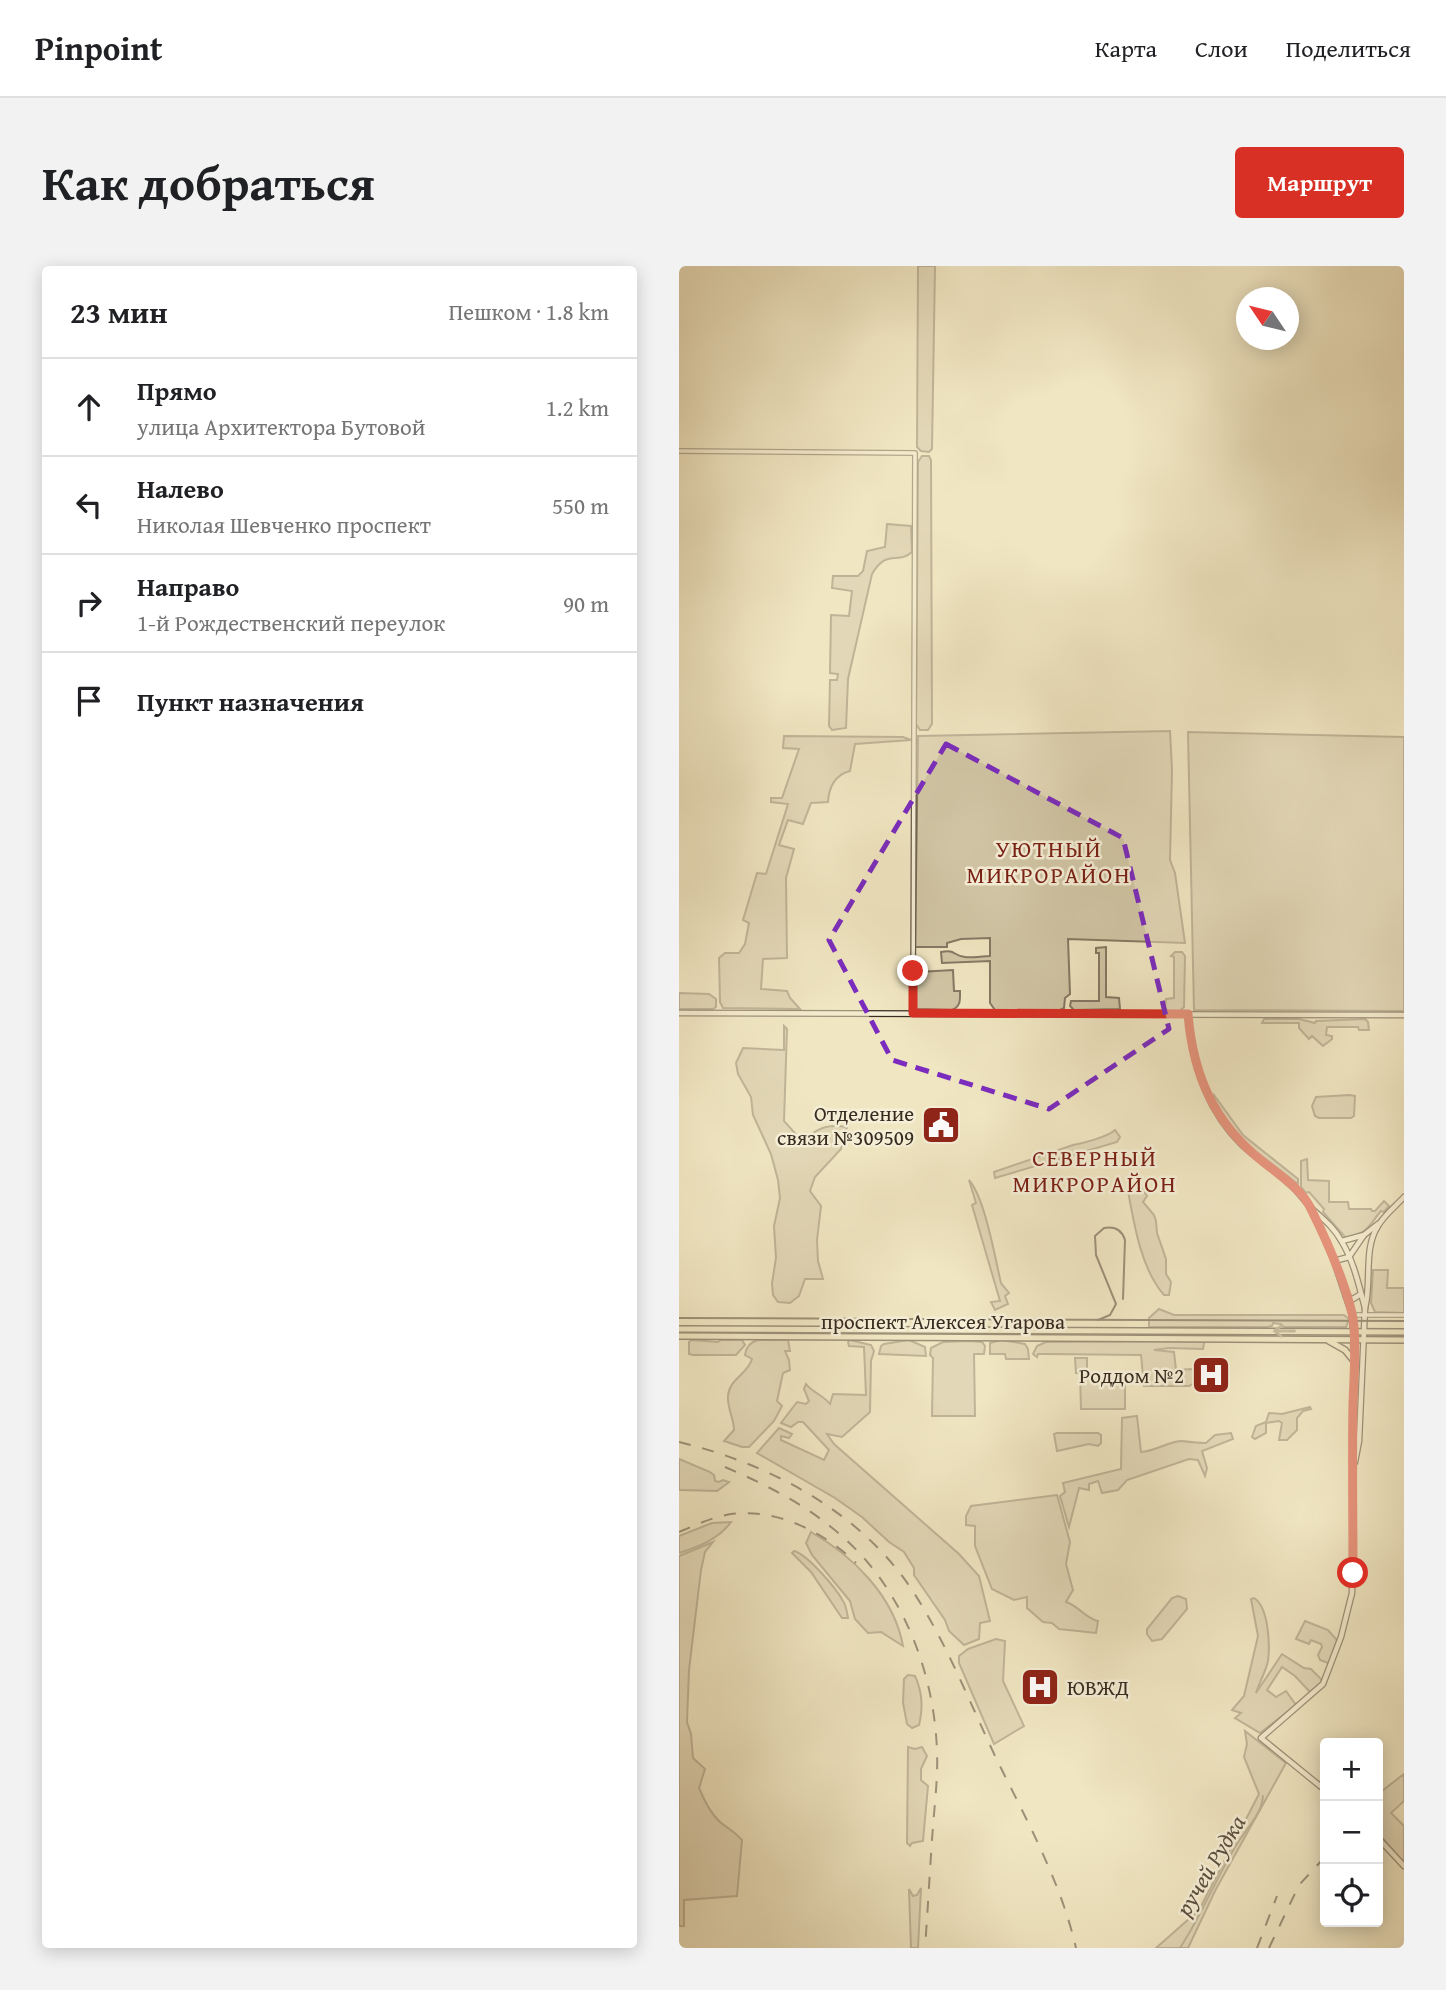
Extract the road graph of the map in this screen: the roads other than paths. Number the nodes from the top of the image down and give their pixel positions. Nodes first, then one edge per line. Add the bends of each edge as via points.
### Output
1 (679, 451) edge
2 (679, 1013) edge
3 (913, 1013) junction
4 (1188, 1014) junction
5 (1404, 1015) edge
6 (1404, 1197) edge
7 (1311, 1207) junction
8 (1378, 1224) junction
9 (1332, 1228) junction
10 (1323, 1234) junction
11 (1364, 1235) junction
12 (1342, 1241) junction
13 (1349, 1257) junction
14 (1334, 1261) junction
15 (1361, 1294) junction
16 (1345, 1295) junction
17 (1365, 1308) junction
18 (1352, 1315) junction
19 (1365, 1315) junction
20 (1404, 1315) edge
21 (679, 1329) edge
22 (1206, 1331) junction
23 (1353, 1331) junction
24 (1365, 1331) junction
25 (1404, 1332) edge
26 (679, 1336) edge
27 (1206, 1338) junction
28 (1327, 1340) junction
29 (1353, 1340) junction
30 (1404, 1340) edge
31 (1364, 1341) junction
32 (1354, 1361) junction
33 (1354, 1374) junction
34 (1362, 1376) junction
35 (1354, 1466) junction
36 (1320, 1786) edge
37 (1383, 1843) edge
38 (1404, 1866) edge

1 - 3 street via 915,453
2 - 3 main road
3 - 4 main road
4 - 5 main road
4 - 7 main road via 1198,1074 1218,1116 1244,1147
6 - 8 main road
7 - 9 main road
7 - 10 main road
8 - 11 main road
8 - 17 main road via 1371,1242
9 - 10 main road via 1325,1228
9 - 12 main road
10 - 14 main road
11 - 12 main road
11 - 13 main road
12 - 13 main road
13 - 14 main road
13 - 15 main road
14 - 16 main road
15 - 16 main road via 1353,1299
15 - 17 main road
16 - 18 main road
17 - 19 main road
18 - 19 street
18 - 23 main road
19 - 20 street
19 - 24 main road
21 - 22 main road, проспект Алексея Угарова
23 -> 22 main road, проспект Алексея Угарова
22 - 27 main road
23 - 24 main road, проспект Алексея Угарова
23 - 29 main road
24 - 25 main road, проспект Алексея Угарова
24 - 31 main road
26 - 27 main road, проспект Алексея Угарова
27 - 28 main road, проспект Алексея Угарова
28 - 29 main road, проспект Алексея Угарова
28 - 32 main road
29 - 31 main road, проспект Алексея Угарова
29 - 32 main road
30 - 31 main road, проспект Алексея Угарова
31 - 34 main road
32 - 33 main road
33 - 34 main road
33 - 35 main road
34 - 35 main road
35 - 36 main road via 1352,1592 1331,1668 1317,1691 1261,1738
37 - 38 main road

